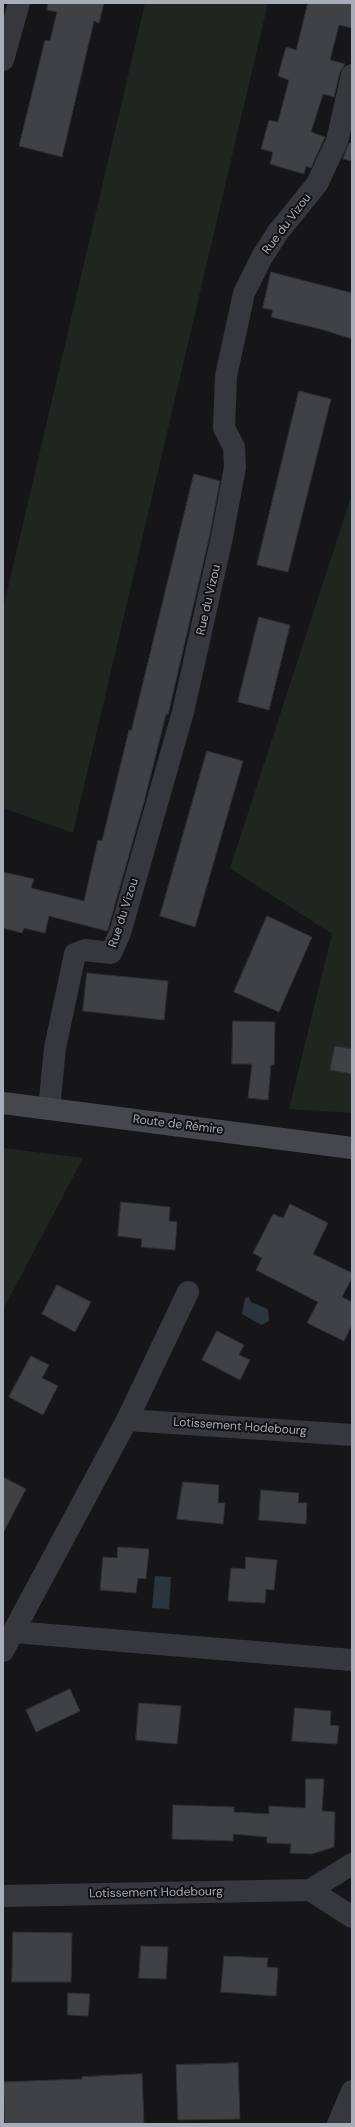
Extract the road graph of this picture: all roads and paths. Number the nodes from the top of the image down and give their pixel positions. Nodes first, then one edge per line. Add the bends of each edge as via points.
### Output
1 (19, 3) edge
2 (3, 60) edge
3 (352, 75) edge
4 (3, 1103) edge
5 (49, 1109) junction
6 (352, 1148) edge
7 (188, 1292) dead end
8 (127, 1420) junction
9 (352, 1434) edge
10 (14, 1632) junction
11 (3, 1651) edge
12 (352, 1660) edge
13 (352, 1864) edge
14 (310, 1890) junction
15 (3, 1896) edge
16 (352, 1916) edge
17 (352, 2091) edge
18 (338, 2124) edge

1 - 2 street
3 - 5 street, Rue du Vizou via 336,141 317,184 278,232 244,293 226,376 224,428 234,448 235,467 214,577 184,704 120,933 111,953 84,950 75,954 55,1048
4 - 5 main road, Route de Rémire
5 - 6 main road, Route de Rémire
7 - 8 street
8 - 9 street, Lotissement Hodebourg
8 - 10 street
10 - 11 street
10 - 12 street
13 - 14 street
14 - 15 street, Lotissement Hodebourg
14 - 16 street
17 - 18 street

